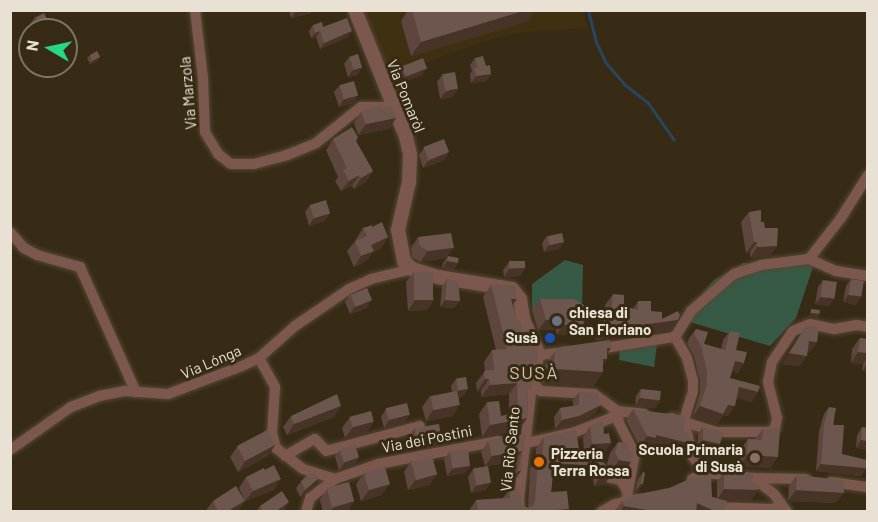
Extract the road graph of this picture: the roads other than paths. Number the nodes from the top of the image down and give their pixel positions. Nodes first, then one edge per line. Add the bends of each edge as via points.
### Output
1 (195, 10) edge
2 (355, 10) edge
3 (393, 107) junction
4 (867, 175) edge
5 (10, 232) edge
6 (809, 259) junction
7 (412, 269) junction
8 (867, 276) edge
9 (867, 327) edge
10 (675, 338) junction
11 (539, 355) junction
12 (259, 358) junction
13 (535, 386) junction
14 (136, 392) junction
15 (617, 411) junction
16 (684, 421) junction
17 (420, 426) edge
18 (574, 432) junction
19 (526, 439) junction
20 (574, 444) edge
21 (10, 450) edge
22 (285, 456) junction
23 (585, 463) edge
24 (753, 478) junction
25 (335, 479) junction
26 (708, 482) junction
27 (682, 486) edge
28 (867, 487) edge
29 (626, 496) junction
30 (646, 497) edge
31 (784, 507) edge
32 (306, 512) edge
33 (520, 512) edge
34 (600, 512) edge

1 - 3 street, Via Marzola via 205,132 218,154 231,164 254,164 316,143 362,107
2 - 3 street, Via Pomaròl
3 - 7 street, Via Pomaròl via 410,155 409,182 398,230 404,261
4 - 6 street via 841,218
5 - 14 street via 36,255 80,267
6 - 8 street via 836,271
6 - 10 street via 761,265 734,274 691,311
7 - 11 street via 445,279 512,289 520,299 523,319
7 - 12 street, Via Lónga via 349,289 295,326
9 - 16 street via 810,324 793,331 772,362 768,382 777,418 775,429 717,432
10 - 11 street
10 - 16 street via 687,358 693,381
11 - 13 street, Via Rio Santo
12 - 14 street, Via Lónga via 184,391
12 - 22 street via 275,387 272,433 276,448
13 - 15 street via 541,391 594,394
13 - 19 street, Via Rio Santo
14 - 21 street, Via Lónga via 99,396 71,407
15 - 16 street
15 - 18 street, Via dei Postini via 611,418
15 - 29 street via 635,454
16 - 26 street via 693,457
17 - 22 street, Via dei Postini via 326,451 315,439
18 - 19 street, Via dei Postini
18 - 20 street
19 - 25 street, Via dei Postini via 378,464
19 - 33 street, Via Rio Santo
22 - 25 street via 303,469
23 - 29 street via 601,468 607,477 621,480
24 - 26 street
24 - 28 street via 819,480
24 - 31 street
25 - 32 street, Via dei Postini via 310,498
26 - 27 street
26 - 31 street via 709,507
29 - 30 street
29 - 34 street

